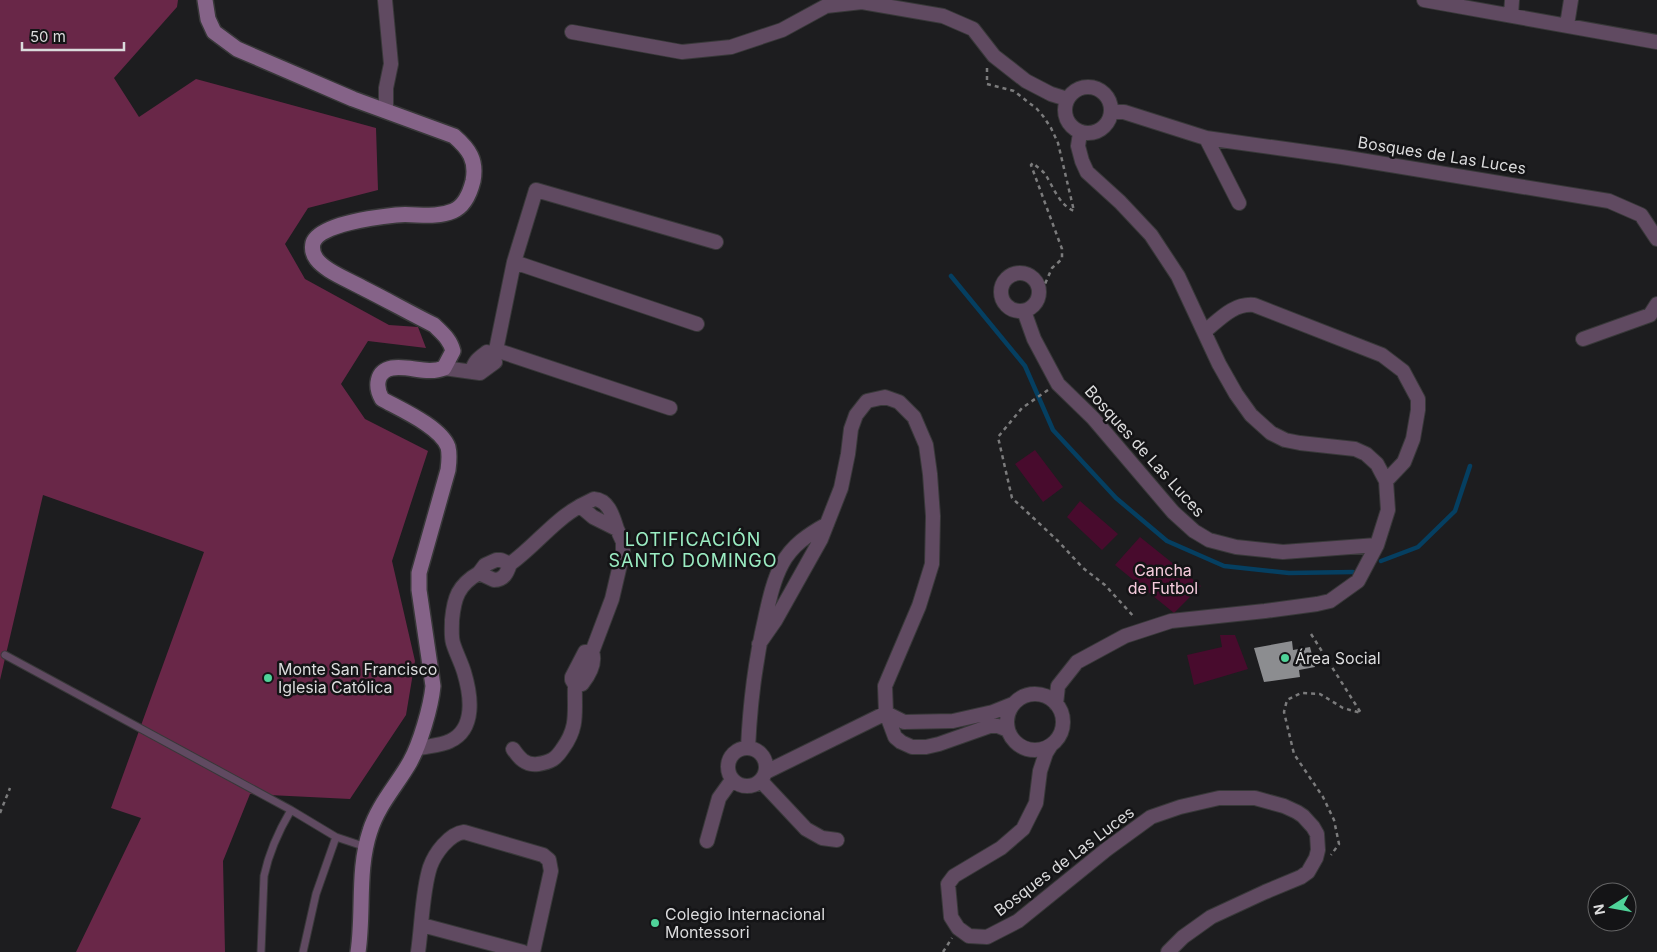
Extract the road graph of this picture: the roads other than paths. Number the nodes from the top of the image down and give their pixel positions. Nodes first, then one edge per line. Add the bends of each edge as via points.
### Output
1 (205, 0) edge
2 (386, 0) edge
3 (1424, 0) edge
4 (1512, 0) edge
5 (1571, 0) edge
6 (1511, 16) junction
7 (1567, 25) junction
8 (572, 32) dead end
9 (1657, 42) edge
10 (1067, 99) junction
11 (386, 112) junction
12 (1111, 112) junction
13 (1080, 133) junction
14 (1206, 138) junction
15 (1239, 203) dead end
16 (1653, 226) edge
17 (1657, 239) edge
18 (716, 242) dead end
19 (514, 262) junction
20 (1657, 304) edge
21 (1024, 311) junction
22 (697, 324) dead end
23 (1204, 332) junction
24 (1583, 339) dead end
25 (494, 352) junction
26 (444, 368) junction
27 (670, 408) dead end
28 (1386, 482) junction
29 (827, 524) junction
30 (1377, 545) junction
31 (759, 644) junction
32 (5, 655) dead end
33 (1061, 681) junction
34 (1037, 693) junction
35 (1013, 704) junction
36 (1056, 704) junction
37 (886, 713) junction
38 (1008, 730) junction
39 (1051, 745) junction
40 (1023, 747) junction
41 (748, 748) junction
42 (416, 749) junction
43 (514, 749) dead end
44 (763, 776) junction
45 (732, 780) junction
46 (1039, 780) junction
47 (290, 810) junction
48 (336, 837) junction
49 (837, 840) dead end
50 (707, 841) dead end
51 (366, 847) junction
52 (422, 925) junction
53 (261, 952) edge
54 (304, 952) edge
55 (358, 952) edge
56 (418, 952) edge
57 (524, 952) edge
58 (533, 952) edge
59 (1168, 952) edge

1 - 11 main road via 214,32 237,49
2 - 11 street via 391,64
3 - 6 street
4 - 6 street
5 - 7 street
6 - 7 street
7 - 9 street
8 - 10 street via 682,52 731,47 782,30 826,6 862,2 943,16 973,29 994,56 1026,81
10 - 12 street via 1080,88 1094,87 1108,98
10 - 13 street via 1064,106 1067,122
11 - 26 main road via 454,136 464,144 475,169 471,190 464,203 440,216 397,215 334,226 314,241 314,257 330,270 434,325 451,344 453,351
12 - 13 street via 1103,128 1088,134
12 - 14 street, Bosques de Las Luces via 1124,112
13 - 23 street via 1078,146 1087,172 1151,235 1178,276
14 - 15 street
14 - 16 street, Bosques de Las Luces via 1609,201 1641,215
16 - 17 street, Bosques de Las Luces
18 - 19 street via 536,190
19 - 22 street
19 - 25 street
20 - 24 street via 1650,315
21 - 21 street via 1012,310 1003,302 1000,290 1005,279 1015,273 1028,275 1039,291 1035,304
21 - 30 street, Bosques de Las Luces via 1034,339 1058,384 1110,437 1173,512 1194,531 1209,540 1236,548 1283,552
23 - 28 street via 1236,394 1251,415 1271,433 1300,444 1355,449 1376,464
23 - 28 street via 1234,308 1254,305 1382,355 1403,371 1418,399 1418,410 1413,439 1404,462
25 - 26 street via 487,352 481,357 472,371
25 - 27 street
26 - 42 main road via 435,371 392,368 381,374 377,382 382,399 429,427 447,445 450,456 419,573 433,686
28 - 30 street via 1388,510
29 - 31 street via 775,621
29 - 31 street via 797,543 782,563 769,599
29 - 37 street via 841,488 856,415 867,401 885,397 900,402 914,417 926,445 933,516 932,564 919,606 885,686
30 - 33 street via 1358,581 1330,601 1172,621 1125,636 1078,662
31 - 41 street via 750,701
32 - 47 lane
33 - 34 street
33 - 36 street
34 - 35 street via 1028,694
34 - 36 street
35 - 37 street via 953,721 904,722
35 - 38 street via 1006,721
36 - 39 street via 1063,725 1057,740
37 - 38 street via 895,737 912,747 939,744 990,726
37 - 44 street
38 - 40 street via 1012,739
39 - 40 street via 1036,750
39 - 46 street, Bosques de Las Luces via 1042,762
40 - 46 street, Bosques de Las Luces via 1033,761
41 - 44 street via 762,756 766,766
41 - 45 street via 736,751 728,762
42 - 43 street via 450,741 468,723 467,687 451,630 459,590 485,565 496,560 510,564 564,516 588,501 598,499 611,512 623,552 612,599 592,652 591,669 582,684 575,685 575,727 557,758 551,761 534,765 519,758
42 - 51 main road via 376,816
44 - 45 street via 755,785 743,786
44 - 49 street via 806,830 822,838
45 - 50 street via 719,798
46 - 59 street, Bosques de Las Luces via 1036,803 1023,829 1001,848 954,876 948,884 951,917 969,936 987,937 1018,920 1151,817 1180,807 1231,797 1255,798 1284,806 1309,821 1317,834 1318,850 1308,872 1211,917
47 - 48 lane
47 - 53 lane via 271,848 264,876
48 - 51 lane
48 - 54 lane via 316,894
51 - 55 main road
52 - 56 street
52 - 57 street
52 - 58 street via 431,864 454,834 464,832 543,855 549,860 552,871

